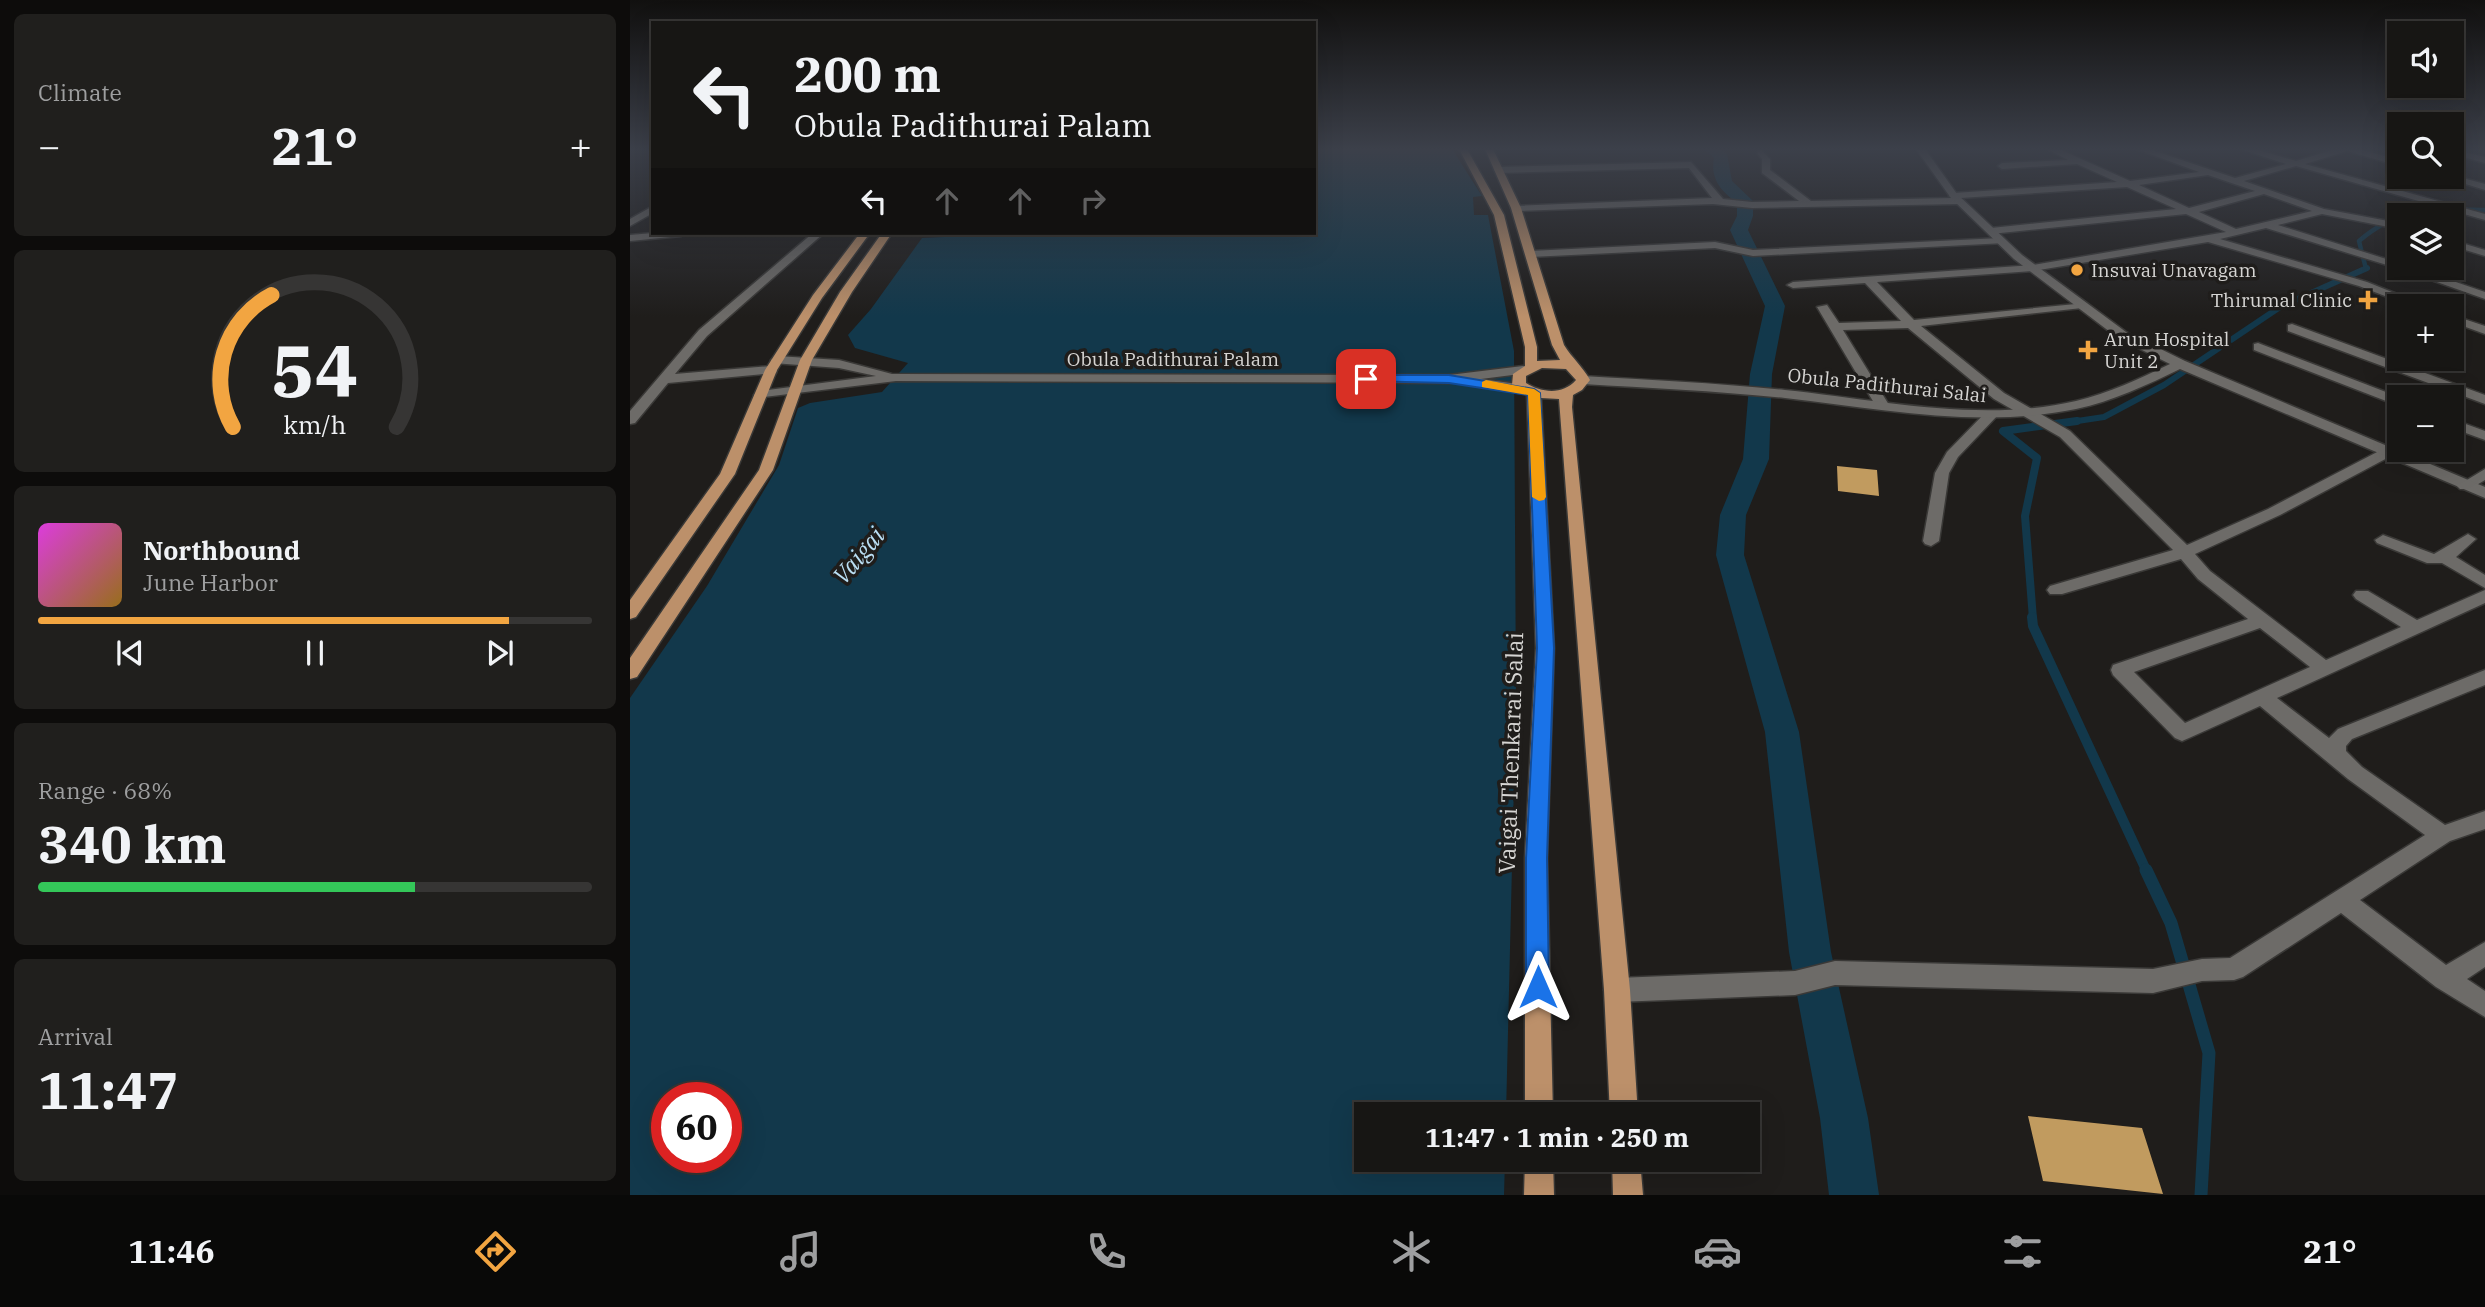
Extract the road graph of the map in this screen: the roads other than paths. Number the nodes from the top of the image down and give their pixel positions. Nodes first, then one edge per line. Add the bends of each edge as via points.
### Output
1 (1493, 205) edge
2 (1514, 205) edge
3 (1626, 205) edge
4 (1962, 205) edge
5 (2173, 205) edge
6 (2211, 205) edge
7 (2304, 205) edge
8 (2437, 205) edge
9 (1516, 208) junction
10 (651, 210) edge
11 (2187, 211) junction
12 (2322, 211) junction
13 (2484, 217) edge
14 (630, 223) edge
15 (2387, 223) edge
16 (2268, 225) junction
17 (1991, 231) junction
18 (2236, 233) junction
19 (661, 235) edge
20 (818, 235) edge
21 (864, 235) edge
22 (886, 235) edge
23 (630, 238) edge
24 (2208, 239) junction
25 (2001, 241) junction
26 (2464, 247) edge
27 (2485, 253) edge
28 (1530, 254) junction
29 (2387, 262) edge
30 (2033, 268) junction
31 (1868, 280) junction
32 (2439, 280) edge
33 (1793, 285) dead end
34 (2389, 294) edge
35 (2485, 296) edge
36 (2082, 305) junction
37 (1823, 307) dead end
38 (2464, 322) edge
39 (1911, 324) junction
40 (1835, 327) junction
41 (2292, 328) dead end
42 (2485, 330) edge
43 (2258, 347) dead end
44 (806, 360) junction
45 (2180, 364) junction
46 (774, 365) junction
47 (1570, 366) junction
48 (1527, 368) junction
49 (896, 377) junction
50 (665, 379) junction
51 (1449, 379) junction
52 (1575, 386) junction
53 (1530, 391) junction
54 (793, 392) junction
55 (761, 395) junction
56 (2387, 397) edge
57 (2485, 400) edge
58 (1882, 405) junction
59 (1991, 415) junction
60 (2035, 415) junction
61 (630, 420) edge
62 (2464, 428) edge
63 (2485, 436) edge
64 (2386, 453) junction
65 (2485, 474) edge
66 (2465, 486) junction
67 (2485, 493) edge
68 (2468, 539) dead end
69 (2383, 540) dead end
70 (1931, 541) dead end
71 (2185, 552) junction
72 (2445, 557) junction
73 (2056, 590) dead end
74 (2484, 593) edge
75 (2362, 595) dead end
76 (630, 613) edge
77 (2260, 621) junction
78 (2415, 627) junction
79 (2323, 668) junction
80 (630, 672) edge
81 (2485, 677) edge
82 (2261, 696) junction
83 (2335, 754) junction
84 (2485, 820) edge
85 (2442, 835) junction
86 (2343, 901) junction
87 (2485, 953) edge
88 (2445, 979) junction
89 (1618, 990) junction
90 (2485, 1005) edge
91 (1539, 1102) edge
92 (1623, 1102) edge
93 (1539, 1172) edge
94 (1627, 1172) edge
95 (1539, 1195) edge
96 (1628, 1195) edge

1 - 48 main road via 1531,347
2 - 9 main road
3 - 9 street
4 - 17 street
5 - 11 street
6 - 11 street
7 - 12 street
8 - 13 street
9 - 28 main road
10 - 14 street
11 - 17 street
11 - 18 street
12 - 15 street
12 - 16 street
16 - 18 street
16 - 29 street
17 - 25 street
18 - 24 street
19 - 23 street
20 - 50 street via 703,333
21 - 46 main road
22 - 44 main road
24 - 30 street
24 - 34 street
25 - 28 street via 1753,253 1702,245
25 - 30 street
26 - 27 street
28 - 47 main road via 1558,345
30 - 31 street
30 - 36 street
31 - 33 street
31 - 39 street
32 - 35 street
36 - 39 street
36 - 45 street via 2122,335
37 - 40 street
38 - 42 street
39 - 40 street
39 - 60 street via 1999,396
40 - 58 street
41 - 57 street
43 - 56 street
44 - 46 street, Obula Padithurai Palam
44 - 49 street, Obula Padithurai Palam
44 - 54 main road
45 - 60 street, Obula Padithurai Salai via 2118,393
45 - 64 street
46 - 50 street, Obula Padithurai Palam
46 - 55 main road
47 - 48 main road via 1550,363
47 - 52 main road via 1577,370
48 - 51 street, Obula Padithurai Palam
48 - 53 main road, Vaigai Thenkarai Salai via 1517,379
49 - 51 street, Obula Padithurai Palam
49 - 54 street, Obula Padithurai Palam
50 - 61 street
51 - 53 street, Obula Padithurai Palam
52 - 53 main road
52 - 58 street, Obula Padithurai Salai via 1746,391
52 - 89 main road via 1565,407
53 - 91 main road, Vaigai Thenkarai Salai via 1545,648 1536,858
54 - 55 street, Obula Padithurai Palam
54 - 80 main road via 765,470
55 - 76 main road via 727,474
58 - 59 street, Obula Padithurai Salai
59 - 60 street, Obula Padithurai Salai
59 - 70 street via 1952,455 1942,473
60 - 71 street via 2065,434
62 - 63 street
64 - 66 street
64 - 71 street
65 - 66 street
66 - 67 street
68 - 72 street
69 - 72 street via 2433,559
71 - 73 street
71 - 77 street via 2204,575
72 - 74 street
74 - 78 street
75 - 78 street
77 - 79 street
77 - 82 street via 2120,670 2182,733
78 - 79 street
79 - 82 street
81 - 83 street via 2345,734 2336,743
82 - 83 street
83 - 85 street
84 - 85 street
85 - 86 street
86 - 88 street
86 - 89 street via 2234,969 2202,970 2154,981 1835,973 1795,984
87 - 88 street
88 - 90 street
89 - 92 main road
93 - 95 main road
94 - 96 main road

